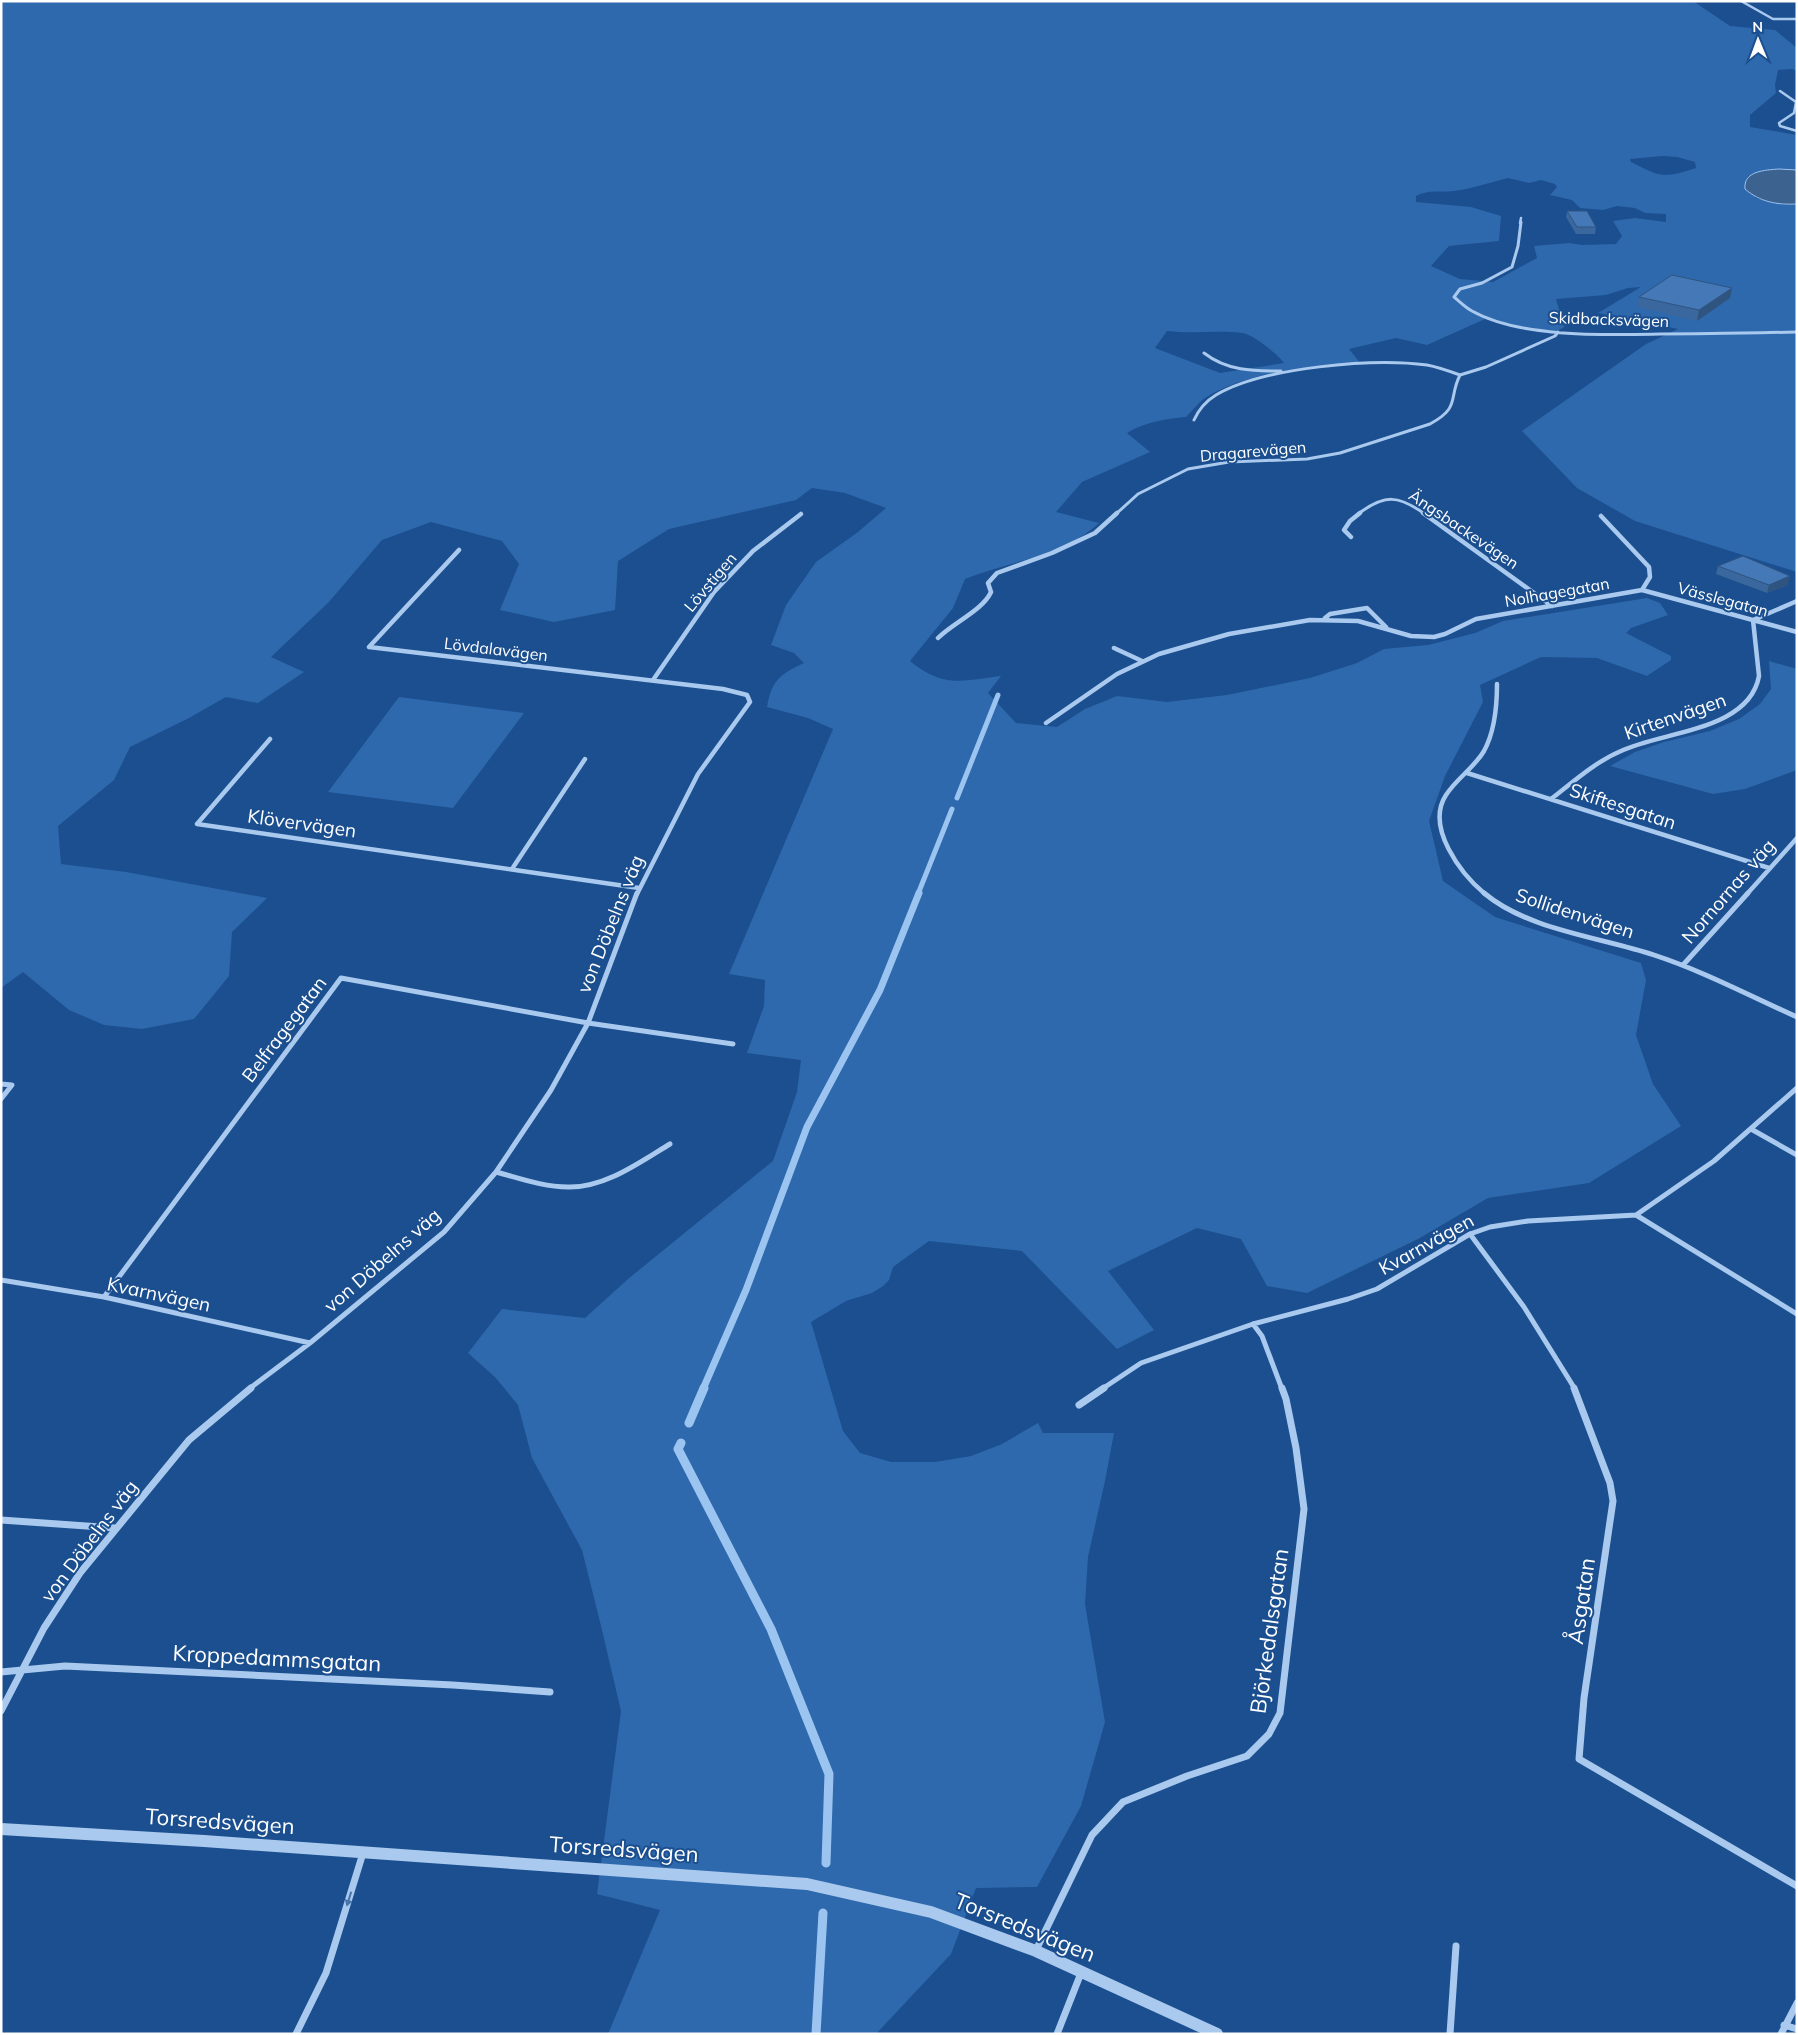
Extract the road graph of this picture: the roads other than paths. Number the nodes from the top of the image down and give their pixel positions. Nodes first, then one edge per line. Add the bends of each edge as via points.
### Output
1 (1741, 1) edge
2 (1797, 19) edge
3 (1780, 90) dead end
4 (1797, 131) edge
5 (1521, 218) dead end
6 (1558, 332) junction
7 (1797, 332) edge
8 (1204, 353) dead end
9 (1294, 371) junction
10 (1460, 375) junction
11 (1194, 420) dead end
12 (801, 514) dead end
13 (1601, 516) dead end
14 (1351, 537) dead end
15 (459, 550) dead end
16 (1642, 590) junction
17 (1797, 601) edge
18 (1552, 606) junction
19 (1324, 619) junction
20 (1753, 620) junction
21 (1387, 628) junction
22 (1797, 632) edge
23 (938, 638) dead end
24 (1114, 648) dead end
25 (1142, 661) junction
26 (653, 680) junction
27 (1498, 684) dead end
28 (750, 698) joint
29 (1046, 723) dead end
30 (270, 740) dead end
31 (585, 759) dead end
32 (1467, 773) junction
33 (1551, 799) junction
34 (1797, 838) edge
35 (1769, 868) junction
36 (512, 869) junction
37 (638, 888) junction
38 (1683, 965) junction
39 (1797, 1017) edge
40 (588, 1023) junction
41 (733, 1044) dead end
42 (1, 1084) edge
43 (1797, 1088) edge
44 (1, 1099) edge
45 (1751, 1129) junction
46 (670, 1144) dead end
47 (1797, 1155) edge
48 (496, 1172) junction
49 (1636, 1215) junction
50 (1470, 1234) junction
51 (1, 1280) edge
52 (104, 1297) junction
53 (1797, 1314) edge
54 (1253, 1324) junction
55 (310, 1343) junction
56 (1079, 1404) dead end
57 (1, 1520) edge
58 (115, 1528) junction
59 (22, 1671) junction
60 (1, 1672) edge
61 (550, 1692) dead end
62 (1, 1711) edge
63 (1, 1829) edge
64 (364, 1852) junction
65 (1797, 1886) edge
66 (1456, 1946) dead end
67 (1036, 1951) junction
68 (1081, 1972) junction
69 (1797, 2003) edge
70 (1784, 2025) junction
71 (1797, 2030) edge
72 (296, 2034) edge
73 (1058, 2034) edge
74 (1217, 2034) edge
75 (1450, 2034) edge
76 (1781, 2034) edge

1 - 2 street via 1773,19
3 - 4 street via 1796,102 1794,114 1779,123 1780,126
5 - 6 street, Skidbacksvägen via 1512,267 1482,283 1460,289 1454,297 1461,305 1498,320
6 - 7 street, Skidbacksvägen
6 - 10 street via 1486,367
8 - 9 street via 1229,368
9 - 10 street via 1342,365 1411,364
9 - 11 street via 1236,386 1214,397 1199,410
10 - 23 street, Dragarevägen via 1453,404 1443,417 1430,424 1340,453 1307,459 1222,463 1168,478 1138,494 1095,533 997,573 988,583 991,592 986,601
12 - 26 street, Lövstigen via 753,551 714,592
13 - 16 street via 1649,568 1650,577
14 - 18 street, Ängsbackevägen via 1344,530 1349,521 1381,500 1400,499
15 - 26 street, Lövdalavägen via 369,647
16 - 18 street, Nolhagegatan
16 - 20 street, Vässlegatan
17 - 20 street
18 - 21 street, Nolhagegatan via 1467,621 1437,637 1412,637
19 - 21 street, Nolhagegatan via 1363,622
19 - 21 street, Nolhagegatan via 1330,614 1367,608
19 - 25 street, Nolhagegatan via 1244,631
20 - 22 street, Vässlegatan
20 - 33 street, Kirtenvägen via 1759,682 1748,702 1717,722 1620,751
24 - 25 street
25 - 29 street, Nolhagegatan
26 - 28 street, Lövdalavägen via 723,689
27 - 32 street, Sollidenvägen via 1497,712 1486,747
28 - 37 street, von Döbelns väg via 748,707 698,774
30 - 36 street, Klövervägen via 197,824
31 - 36 street
32 - 33 street, Skiftesgatan
32 - 38 street, Sollidenvägen via 1451,788 1441,805 1442,827 1451,854 1474,887 1491,900 1523,916
33 - 35 street, Skiftesgatan
34 - 35 street, Nornornas väg
35 - 38 street, Nornornas väg
36 - 37 street, Klövervägen
37 - 40 street, von Döbelns väg
38 - 39 street, Sollidenvägen
40 - 41 street, Belfragegatan
40 - 48 street, von Döbelns väg via 551,1090
40 - 52 street, Belfragegatan via 341,978
42 - 44 street via 12,1085
43 - 45 street, Kvarnvägen
45 - 47 street
45 - 49 street, Kvarnvägen via 1714,1161
46 - 48 street via 601,1180 576,1187
48 - 55 street, von Döbelns väg via 444,1232
49 - 50 street, Kvarnvägen via 1528,1221
49 - 53 street
50 - 54 street, Kvarnvägen via 1377,1288
50 - 65 street, Åsgatan via 1524,1307 1566,1372 1578,1394 1610,1483 1613,1501 1584,1698 1579,1759
51 - 52 street, Kvarnvägen
52 - 55 street, Kvarnvägen
54 - 56 street, Kvarnvägen via 1141,1363
54 - 67 street, Björkedalsgatan via 1262,1336 1286,1398 1304,1510 1280,1713 1269,1734 1247,1756 1123,1802 1092,1835
55 - 58 street, von Döbelns väg via 236,1399 189,1440
57 - 58 street
58 - 59 street, von Döbelns väg via 44,1628
59 - 60 street, Kroppedammsgatan
59 - 61 street, Kroppedammsgatan via 65,1666 116,1668
59 - 62 street, von Döbelns väg
63 - 64 street, Torsredsvägen
64 - 67 street, Torsredsvägen via 807,1884 931,1912
64 -> 72 street via 326,1973
66 - 75 street
67 - 68 street, Torsredsvägen
68 - 73 street
68 - 74 street, Torsredsvägen
69 - 70 street
70 - 71 street
70 - 76 street

